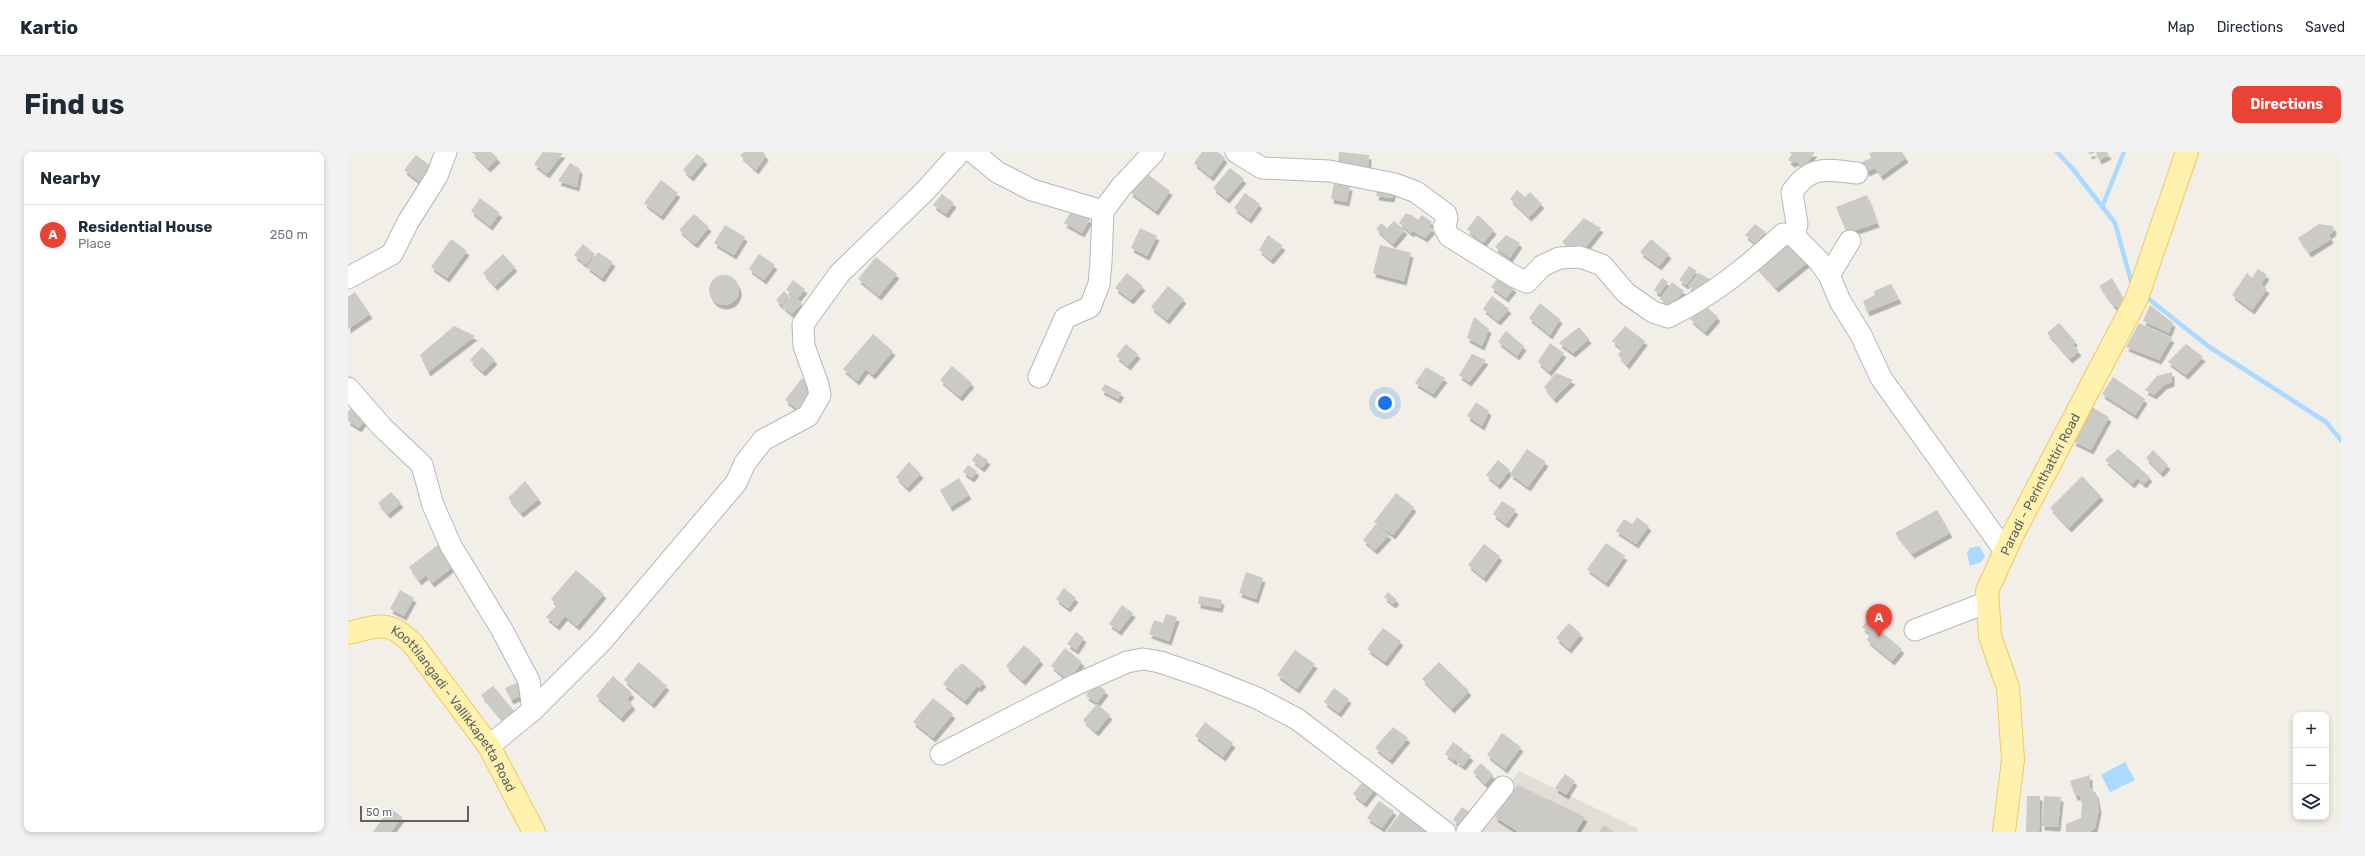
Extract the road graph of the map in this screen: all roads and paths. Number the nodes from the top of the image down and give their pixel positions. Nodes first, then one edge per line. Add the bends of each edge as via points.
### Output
1 (446, 152) edge
2 (960, 152) edge
3 (973, 152) edge
4 (1154, 152) edge
5 (1236, 152) edge
6 (2187, 152) edge
7 (1857, 172) dead end
8 (1103, 211) junction
9 (1794, 236) junction
10 (1850, 241) dead end
11 (1829, 275) junction
12 (348, 278) edge
13 (1039, 378) dead end
14 (348, 388) edge
15 (2005, 551) junction
16 (1988, 602) junction
17 (1915, 630) dead end
18 (348, 633) edge
19 (533, 710) junction
20 (489, 746) junction
21 (941, 754) dead end
22 (1503, 787) dead end
23 (1471, 827) edge
24 (534, 832) edge
25 (1445, 832) edge
26 (2004, 832) edge

1 - 12 street via 437,176 408,222 392,254
2 - 19 street via 925,191 840,272 803,324 804,346 820,395 808,416 763,440 745,463 736,483 602,641
3 - 8 street via 997,172 1032,190
4 - 8 street
5 - 9 street via 1262,168 1330,171 1395,184 1416,192 1446,214 1444,227 1449,236 1515,277 1527,282 1542,266 1559,258 1580,257 1602,265 1626,294 1652,312 1668,317 1751,264 1783,234
6 - 15 main road, Paradi - Perinthattiri Road via 2137,298
7 - 9 street via 1820,169 1800,180 1792,192 1797,224
8 - 13 street via 1100,276 1090,307 1065,318
9 - 11 street
10 - 11 street
11 - 15 street via 1881,378
14 - 19 street via 382,427 422,465 433,505 451,546 502,630 529,681
15 - 16 main road, Paradi - Perinthattiri Road via 1987,591
16 - 17 street
16 - 26 main road, Paradi - Perinthattiri Road via 1990,636 2008,688 2011,731 2013,760
18 - 20 main road, Koottilangadi - Vallikkapetta Road via 384,625 402,632 414,644
19 - 20 street
20 - 24 main road, Koottilangadi - Vallikkapetta Road
21 - 25 street via 1074,685 1127,662 1143,659 1204,677 1257,698 1297,719
22 - 23 street

